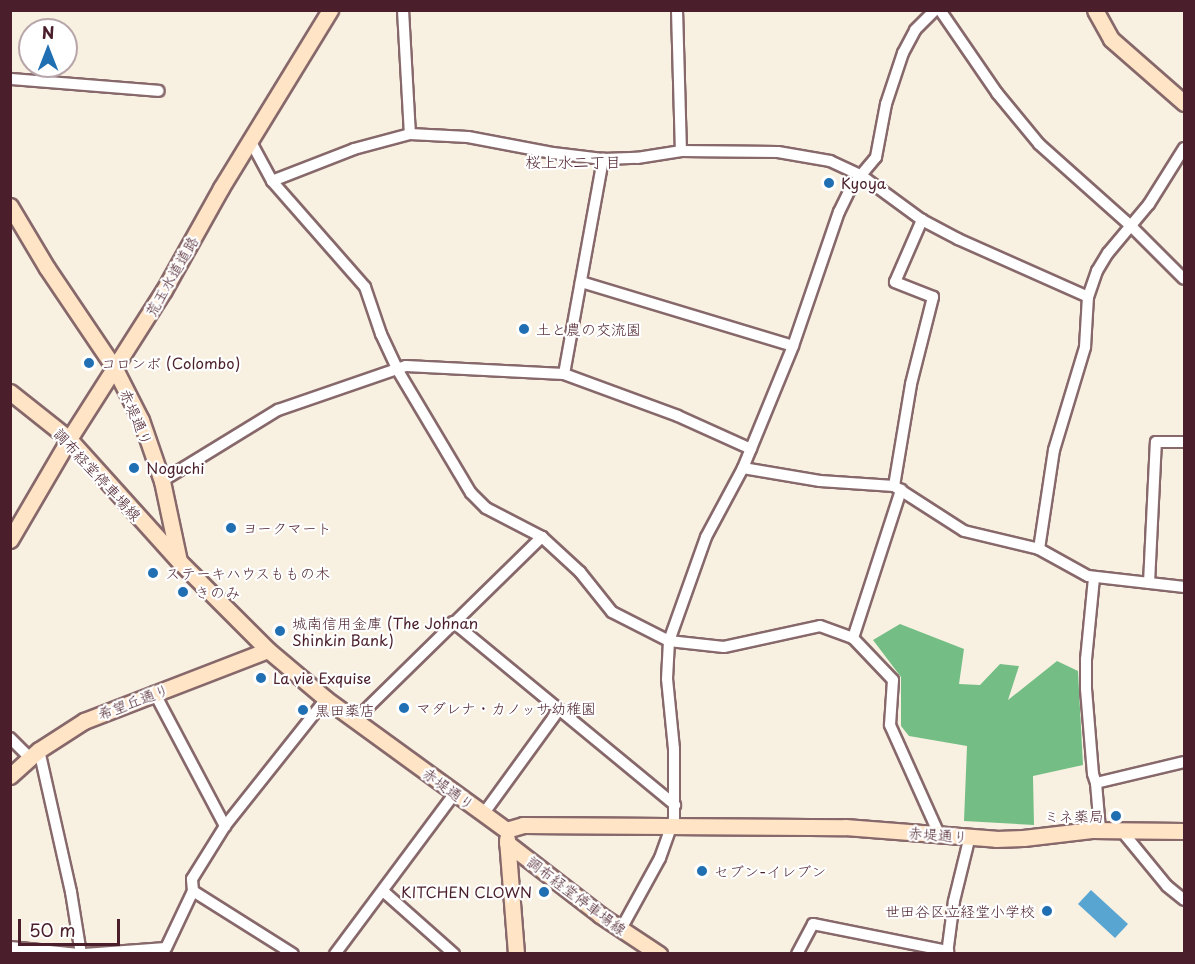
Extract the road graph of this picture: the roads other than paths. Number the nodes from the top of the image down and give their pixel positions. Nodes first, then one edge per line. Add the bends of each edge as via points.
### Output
1 (330, 10) edge
2 (403, 10) edge
3 (677, 10) edge
4 (935, 10) edge
5 (940, 10) edge
6 (1095, 10) edge
7 (10, 80) edge
8 (159, 91) dead end
9 (1185, 103) edge
10 (410, 135) junction
11 (251, 142) junction
12 (1185, 148) edge
13 (681, 151) junction
14 (603, 159) junction
15 (862, 176) junction
16 (272, 181) junction
17 (10, 206) edge
18 (922, 220) junction
19 (1130, 225) junction
20 (1185, 279) edge
21 (581, 282) junction
22 (1088, 297) junction
23 (793, 346) junction
24 (115, 369) junction
25 (397, 369) junction
26 (564, 374) junction
27 (12, 395) edge
28 (69, 439) junction
29 (1185, 442) edge
30 (751, 449) junction
31 (743, 468) junction
32 (162, 481) junction
33 (898, 488) junction
34 (15, 523) edge
35 (542, 537) junction
36 (10, 540) edge
37 (1039, 549) junction
38 (179, 561) junction
39 (1094, 578) junction
40 (1149, 582) junction
41 (1185, 587) edge
42 (453, 622) junction
43 (853, 638) junction
44 (669, 641) junction
45 (268, 650) junction
46 (154, 693) junction
47 (326, 699) junction
48 (558, 711) junction
49 (355, 720) junction
50 (10, 738) edge
51 (35, 754) junction
52 (1185, 762) edge
53 (10, 776) edge
54 (1096, 783) junction
55 (455, 793) junction
56 (675, 805) junction
57 (484, 813) junction
58 (225, 826) junction
59 (672, 827) junction
60 (1100, 830) junction
61 (1121, 830) junction
62 (1185, 831) edge
63 (939, 834) junction
64 (969, 836) junction
65 (506, 837) junction
66 (193, 891) junction
67 (383, 891) junction
68 (1185, 900) edge
69 (621, 929) junction
70 (10, 947) edge
71 (168, 951) edge
72 (948, 952) edge
73 (81, 954) edge
74 (293, 954) edge
75 (335, 954) edge
76 (454, 954) edge
77 (516, 954) edge
78 (659, 954) edge
79 (797, 954) edge

1 - 11 street, 荒玉水道道路
2 - 10 street
3 - 13 street
4 - 15 street via 915,30 903,53 886,104 876,157
5 - 19 street via 997,93 1039,144
6 - 9 street via 1110,39
7 - 8 street
10 - 14 street via 468,137
10 - 16 street via 354,148
11 - 16 street
11 - 24 street, 荒玉水道道路
12 - 19 street via 1149,204
13 - 14 street
13 - 15 street via 778,152 830,160
14 - 21 street
15 - 18 street
15 - 23 street via 851,187 839,212
16 - 25 street via 365,287
17 - 24 street, 赤堤通り
18 - 22 street
18 - 33 street via 896,282 933,297 911,384
19 - 20 street
19 - 22 street via 1108,253
21 - 23 street
21 - 26 street
22 - 37 street via 1085,347 1054,450
23 - 30 street
24 - 28 street, 荒玉水道道路
24 - 32 street, 赤堤通り via 141,420
25 - 26 street via 406,366
25 - 32 street via 278,410
25 - 35 street via 471,492 486,508
26 - 30 street via 678,416
27 - 28 street, 調布経堂停車場線
28 - 34 street, 荒玉水道道路
28 - 38 street, 調布経堂停車場線
29 - 40 street via 1156,442
30 - 31 street
31 - 33 street via 820,481
31 - 44 street via 706,537
32 - 38 street, 赤堤通り
33 - 37 street via 964,531
33 - 43 street
34 - 36 street, 荒玉水道道路
35 - 42 street
35 - 44 street via 586,578 612,612
37 - 39 street
38 - 45 street, 赤堤通り
39 - 40 street
39 - 54 street via 1086,679
40 - 41 street
42 - 48 street
42 - 49 street
43 - 44 street via 820,626 724,647
43 - 63 street via 893,680 890,725
44 - 56 street via 667,679
45 - 46 street, 希望丘通り
45 - 47 street, 赤堤通り
46 - 51 street, 希望丘通り via 84,721
46 - 58 street
47 - 49 street, 赤堤通り
47 - 58 street
48 - 56 street
48 - 57 street
49 - 55 street, 赤堤通り
50 - 51 street
51 - 53 street, 希望丘通り
51 - 73 street via 71,892
52 - 54 street
54 - 60 street
55 - 57 street, 赤堤通り
55 - 67 street
56 - 59 street
57 - 65 street, 赤堤通り
58 - 66 street via 192,879
59 - 63 street, 赤堤通り via 845,827
59 - 65 street, 赤堤通り via 523,825
59 - 69 street via 660,858
60 - 61 street, 赤堤通り
60 - 64 street, 赤堤通り via 1023,838
61 - 62 street, 赤堤通り
61 - 68 street via 1167,886
63 - 64 street, 赤堤通り
64 - 72 street via 954,901
65 - 69 street, 調布経堂停車場線
65 - 77 street
66 - 71 street
66 - 74 street
67 - 75 street
67 - 76 street
69 - 78 street, 調布経堂停車場線
70 - 73 street
71 - 73 street
72 - 79 street via 813,924

